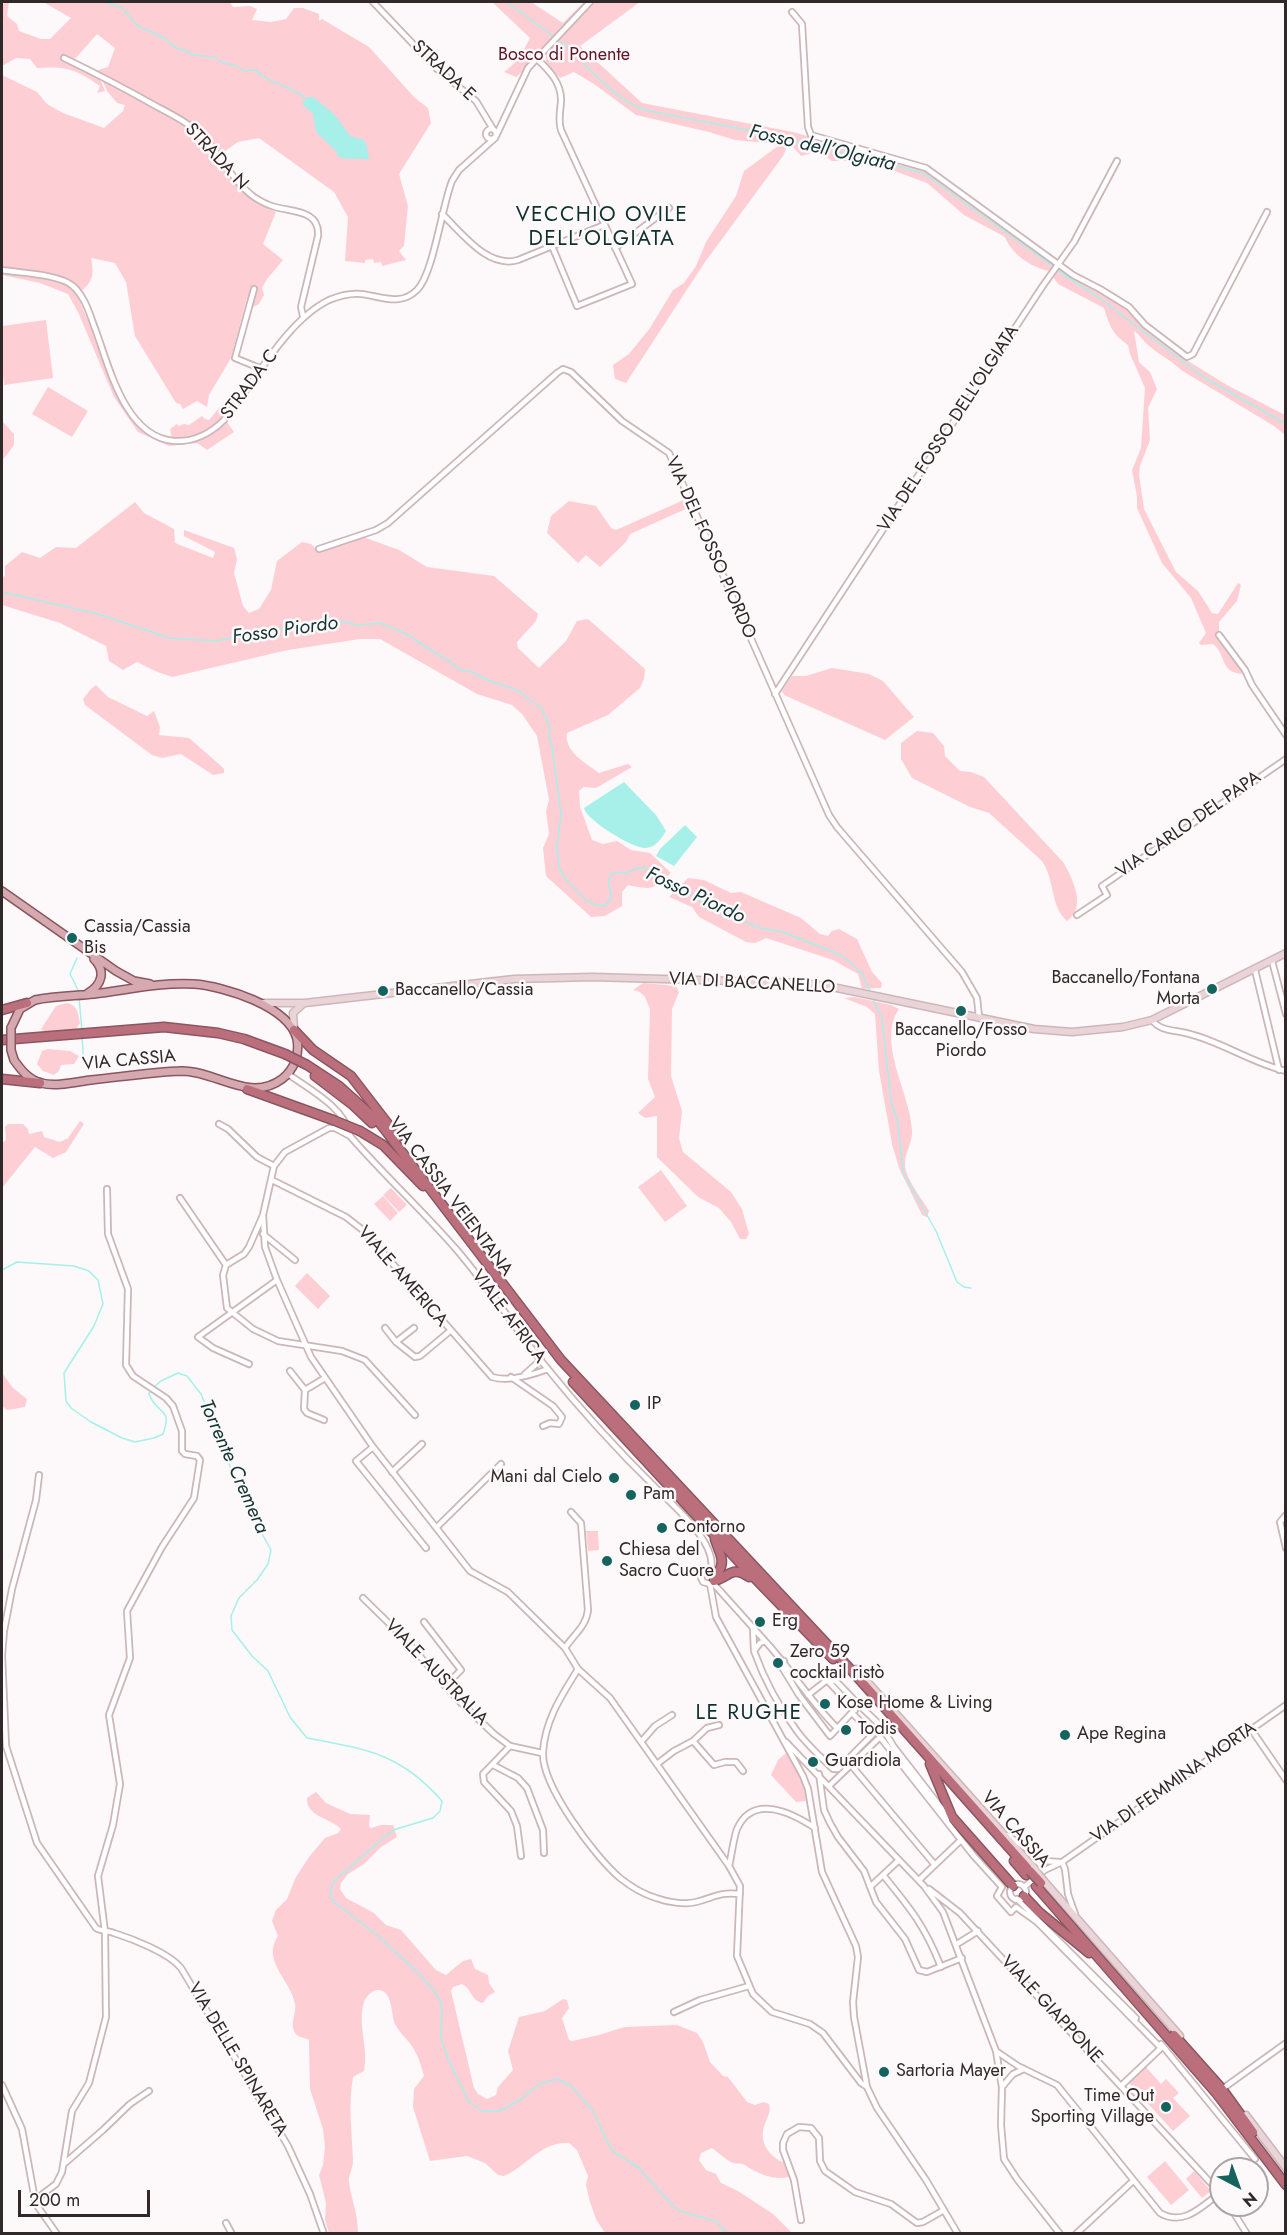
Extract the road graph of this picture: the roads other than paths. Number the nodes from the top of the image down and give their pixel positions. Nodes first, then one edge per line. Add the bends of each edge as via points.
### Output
1 (373, 2) edge
2 (590, 2) edge
3 (792, 12) dead end
4 (64, 58) dead end
5 (536, 58) junction
6 (486, 116) junction
7 (486, 133) junction
8 (495, 133) junction
9 (481, 151) junction
10 (1117, 161) dead end
11 (669, 208) dead end
12 (1268, 212) dead end
13 (442, 214) junction
14 (604, 225) junction
15 (552, 246) junction
16 (615, 248) junction
17 (1057, 267) junction
18 (2, 270) edge
19 (254, 289) dead end
20 (303, 316) junction
21 (262, 369) junction
22 (319, 549) dead end
23 (1219, 635) dead end
24 (775, 694) junction
25 (1286, 735) edge
26 (1286, 759) edge
27 (2, 891) edge
28 (1077, 915) dead end
29 (88, 952) junction
30 (1286, 953) edge
31 (1272, 961) junction
32 (1255, 970) junction
33 (161, 986) junction
34 (81, 995) junction
35 (27, 1003) junction
36 (260, 1003) junction
37 (305, 1003) junction
38 (2, 1010) edge
39 (1286, 1014) edge
40 (979, 1017) junction
41 (1152, 1020) junction
42 (294, 1030) junction
43 (75, 1037) junction
44 (2, 1040) edge
45 (2, 1046) edge
46 (1279, 1070) junction
47 (1286, 1071) edge
48 (288, 1074) junction
49 (2, 1079) edge
50 (40, 1083) junction
51 (247, 1089) junction
52 (219, 1124) dead end
53 (350, 1136) junction
54 (274, 1166) junction
55 (272, 1180) junction
56 (425, 1185) junction
57 (107, 1189) dead end
58 (180, 1198) dead end
59 (436, 1200) junction
60 (263, 1215) junction
61 (262, 1234) junction
62 (295, 1260) dead end
63 (226, 1265) junction
64 (277, 1280) junction
65 (232, 1313) junction
66 (385, 1328) dead end
67 (414, 1328) dead end
68 (450, 1331) junction
69 (396, 1342) junction
70 (307, 1345) junction
71 (541, 1360) junction
72 (249, 1364) dead end
73 (548, 1370) junction
74 (290, 1371) dead end
75 (523, 1376) junction
76 (511, 1377) junction
77 (325, 1378) junction
78 (305, 1390) junction
79 (415, 1416) dead end
80 (324, 1420) dead end
81 (543, 1426) dead end
82 (422, 1444) dead end
83 (374, 1447) junction
84 (501, 1464) dead end
85 (392, 1472) junction
86 (39, 1475) dead end
87 (571, 1512) dead end
88 (1286, 1515) edge
89 (707, 1517) joint
90 (437, 1527) junction
91 (714, 1535) junction
92 (426, 1548) dead end
93 (1286, 1548) edge
94 (749, 1562) junction
95 (712, 1578) junction
96 (762, 1585) junction
97 (363, 1598) dead end
98 (804, 1614) joint
99 (424, 1622) dead end
100 (753, 1627) junction
101 (765, 1641) junction
102 (565, 1648) junction
103 (754, 1651) junction
104 (784, 1661) junction
105 (578, 1669) junction
106 (445, 1686) junction
107 (808, 1695) junction
108 (2, 1698) edge
109 (1286, 1705) edge
110 (855, 1709) junction
111 (672, 1715) dead end
112 (719, 1725) dead end
113 (882, 1726) junction
114 (837, 1728) junction
115 (1251, 1729) junction
116 (873, 1734) junction
117 (785, 1740) junction
118 (693, 1741) junction
119 (641, 1742) junction
120 (510, 1746) junction
121 (542, 1753) junction
122 (657, 1764) junction
123 (930, 1764) junction
124 (493, 1765) junction
125 (851, 1765) junction
126 (742, 1771) dead end
127 (819, 1774) junction
128 (1286, 1780) edge
129 (829, 1786) junction
130 (814, 1828) junction
131 (999, 1830) junction
132 (961, 1840) junction
133 (544, 1853) dead end
134 (521, 1856) dead end
135 (899, 1860) junction
136 (1044, 1861) junction
137 (1062, 1862) junction
138 (935, 1864) junction
139 (729, 1866) junction
140 (1044, 1870) junction
141 (1030, 1872) junction
142 (883, 1875) junction
143 (919, 1880) junction
144 (1040, 1884) junction
145 (924, 1886) junction
146 (870, 1887) junction
147 (1012, 1887) junction
148 (1024, 1887) junction
149 (740, 1894) junction
150 (1021, 1898) junction
151 (1076, 1916) junction
152 (978, 1931) junction
153 (105, 1932) junction
154 (957, 1944) junction
155 (962, 1958) junction
156 (941, 1966) junction
157 (1107, 1967) junction
158 (749, 1986) junction
159 (674, 2012) dead end
160 (1286, 2043) edge
161 (996, 2051) junction
162 (1024, 2069) junction
163 (2, 2085) edge
164 (1121, 2086) junction
165 (867, 2087) junction
166 (1002, 2087) junction
167 (1225, 2087) junction
168 (149, 2091) dead end
169 (1253, 2157) edge
170 (65, 2163) junction
171 (1286, 2168) edge
172 (1286, 2176) edge
173 (1209, 2180) edge
174 (1133, 2181) junction
175 (1286, 2185) edge
176 (35, 2200) junction
177 (1209, 2202) edge
178 (945, 2210) junction
179 (1237, 2217) edge
180 (801, 2220) dead end
181 (226, 2223) dead end
182 (57, 2234) edge
183 (232, 2234) edge
184 (324, 2234) edge
185 (958, 2234) edge
186 (1060, 2234) edge
187 (1076, 2234) edge
188 (1248, 2234) edge

1 - 6 street, STRADA E via 437,69 471,95
2 - 5 street, STRADA C
3 - 17 street via 802,24 811,135 926,168
4 - 20 street, STRADA N via 185,122 256,198 274,207 300,211 314,220 318,239 303,297
5 - 8 street, STRADA C
5 - 14 street via 559,85 560,128
6 - 7 street, STRADA E
6 - 8 street, STRADA E
7 - 8 street
7 - 8 street via 489,138
7 - 9 street, STRADA C
8 - 9 street, STRADA C
9 - 13 street, STRADA C via 454,178
10 - 17 street, VIA DEL FOSSO DELL'OLGIATA
11 - 16 street
12 - 17 street via 1193,354 1187,357 1129,308
13 - 15 street via 500,262 514,261
13 - 20 street, STRADA C via 426,275 414,293 394,300 346,295 328,300
14 - 15 street
14 - 16 street
15 - 16 street via 577,306 632,284
17 - 24 street, VIA DEL FOSSO DELL'OLGIATA
18 - 21 street, STRADA C via 58,279 75,288 87,307 128,410 143,428 159,437 187,441 211,431
19 - 21 street via 235,358
20 - 21 street, STRADA C
22 - 24 street, VIA DEL FOSSO PIORDO via 388,523 557,373 567,370 622,421 671,456
23 - 25 street
24 - 40 street, VIA DEL FOSSO PIORDO via 818,795 834,822 962,972 977,998
26 - 28 street, VIA CARLO DEL PAPA via 1102,886 1107,895
27 - 29 main road
29 - 33 main road via 134,981
29 - 34 main road via 100,966 101,978 97,987
30 - 31 street, VIA DI BACCANELLO
31 - 32 street, VIA DI BACCANELLO
31 - 39 street
32 - 41 street, VIA DI BACCANELLO
32 - 46 street
33 - 34 main road
33 - 36 main road via 206,986
34 - 35 main road
35 - 38 highway
35 - 50 main road, bridge via 17,1013 11,1028 11,1050 25,1073
36 - 37 street, VIA DI BACCANELLO
36 - 42 main road via 282,1015
37 - 40 street, VIA DI BACCANELLO via 514,979 592,976 804,983
37 - 42 street via 293,1012
40 - 41 street, VIA DI BACCANELLO via 1058,1032 1123,1027
41 - 46 street via 1159,1027 1197,1035
42 - 48 main road via 297,1056
42 - 56 highway via 360,1086 419,1166
43 - 44 highway, VIA CASSIA VEIENTANA
43 - 45 highway, VIA CASSIA VEIENTANA
43 - 56 highway, VIA CASSIA VEIENTANA via 193,1035 284,1057 306,1067 374,1125
46 - 47 street
48 - 51 main road via 271,1085
48 - 53 street, VIALE AFRICA via 336,1110
49 - 50 highway
50 - 51 main road, VIA CASSIA via 183,1071
51 - 56 highway, bridge via 360,1131 383,1145
52 - 54 street
53 - 54 street via 329,1128 285,1152
53 - 71 street, VIALE AFRICA via 457,1250
54 - 55 street
55 - 60 street
55 - 68 street, VIALE AMERICA via 357,1225
56 - 59 highway, VIA CASSIA VEIENTANA
57 - 153 street via 108,1234 128,1289 126,1365 140,1382 173,1406 182,1431 182,1451 200,1461 194,1498 127,1611 130,1658 109,1715 120,1784 113,1825 98,1873
58 - 63 street
59 - 89 highway, VIA CASSIA VEIENTANA via 561,1360
59 - 91 highway, VIA CASSIA VEIENTANA via 556,1363
60 - 61 street
60 - 63 street via 244,1254
61 - 62 street
61 - 64 street
63 - 65 street via 225,1297
64 - 65 street
64 - 70 street
65 - 70 street via 278,1341
65 - 72 street via 198,1337
66 - 69 street
67 - 69 street
68 - 69 street via 417,1357
68 - 76 street, VIALE AMERICA via 492,1377
70 - 77 street
70 - 79 street via 365,1360
71 - 73 street, VIALE AFRICA
71 - 75 street
73 - 75 street, VIALE AMERICA
73 - 95 street, VIALE AFRICA via 596,1428 703,1538 712,1563
74 - 78 street
75 - 76 street, VIALE AMERICA
76 - 81 street via 553,1406 562,1417 559,1424
77 - 78 street
77 - 83 street
78 - 80 street via 304,1409
82 - 85 street
83 - 85 street
83 - 92 street via 356,1461
84 - 90 street
85 - 90 street
86 - 108 street via 4,1631
87 - 102 street via 581,1522 588,1610 587,1621
88 - 93 street via 1280,1521
89 - 94 highway, VIA CASSIA
90 - 102 street via 470,1571 508,1592
91 - 95 highway via 722,1567
91 - 96 highway, VIA CASSIA
94 - 98 highway via 760,1567
94 - 141 highway, VIA CASSIA via 853,1672
95 - 96 highway via 740,1572
95 - 100 street, VIALE AFRICA
95 - 117 street, VIALE AFRICA via 716,1617
96 - 123 highway, VIA CASSIA
97 - 106 street, VIALE AUSTRALIA
98 - 131 street
99 - 106 street via 461,1670
100 - 101 street, VIALE AFRICA
100 - 103 street
101 - 103 street
101 - 104 street
102 - 105 street
103 - 116 street via 797,1731 833,1769 838,1769
104 - 107 street
104 - 114 street via 780,1664 794,1688 830,1736
105 - 119 street via 609,1698
105 - 121 street via 554,1708
106 - 120 street, VIALE AUSTRALIA
107 - 110 street via 827,1680 836,1681
107 - 114 street
108 - 153 street via 8,1755 36,1840 92,1923
109 - 115 street, VIA DI FEMMINA MORTA
110 - 113 street
110 - 114 street
110 - 116 street
111 - 119 street
112 - 118 street via 707,1728
113 - 116 street
113 - 147 street via 933,1798
115 - 128 street
115 - 137 street, VIA DI FEMMINA MORTA
117 - 127 street, VIALE GIAPPONE
117 - 130 street, VIALE AFRICA via 808,1789
118 - 122 street
118 - 126 street via 714,1765 736,1762
119 - 122 street
120 - 121 street, VIALE AUSTRALIA
120 - 124 street
121 - 149 street via 563,1807 592,1847 636,1889 681,1903 694,1903 723,1893
122 - 139 street
123 - 141 highway, VIA CASSIA
123 - 147 highway via 952,1817
124 - 133 street via 527,1788 543,1830
124 - 134 street via 483,1774 484,1782 511,1811
125 - 129 street
125 - 132 street via 880,1737
125 - 138 street
127 - 129 street, VIALE GIAPPONE
127 - 146 street via 824,1810
129 - 135 street, VIALE GIAPPONE
130 - 139 street via 775,1808 750,1813 736,1830
130 - 165 street, VIALE AFRICA via 822,1872 856,1946 854,2017
131 - 136 street
131 - 141 street
132 - 138 street
132 - 164 street via 1002,1887 997,1896 1011,1911 1016,1907 1037,1922 1161,2048
135 - 142 street
135 - 143 street, VIALE GIAPPONE
136 - 137 street
136 - 140 street
137 - 140 street, VIA DI FEMMINA MORTA
137 - 151 street
138 - 143 street
139 - 149 street via 738,1879
140 - 148 street, VIA DI FEMMINA MORTA
141 - 144 highway, VIA CASSIA, bridge
142 - 146 street
142 - 156 street via 917,1917
143 - 145 street, VIALE GIAPPONE
144 - 151 street
144 - 157 highway, VIA CASSIA
144 - 172 highway, VIA CASSIA via 1222,2089
145 - 152 street, VIALE GIAPPONE via 951,1904
145 - 154 street, VIALE GIAPPONE via 943,1912
146 - 156 street via 879,1906 905,1939 920,1971
147 - 148 street
147 - 150 street via 1011,1896
148 - 150 street via 1026,1892
149 - 158 street via 737,1956
150 - 157 highway
150 - 169 street via 1163,2046
151 - 167 street
152 - 154 street
152 - 164 street, VIALE GIAPPONE
153 - 170 street via 104,2030 88,2086 72,2109
153 - 184 street, VIA DELLE SPINARETA via 168,1956 181,1968 286,2141
154 - 155 street, VIALE GIAPPONE
155 - 156 street
155 - 161 street, VIALE GIAPPONE
157 - 175 highway, VIA CASSIA via 1217,2094
158 - 159 street
158 - 165 street via 772,2012 810,2024 823,2033
160 - 167 street
161 - 162 street
161 - 166 street, VIALE GIAPPONE
162 - 166 street via 1013,2074
162 - 174 street via 1058,2087
163 - 176 street via 22,2129
164 - 173 street, VIALE GIAPPONE
165 - 178 street
166 - 186 street, VIALE GIAPPONE via 1004,2159
167 - 171 street
168 - 170 street
170 - 176 street via 57,2183
174 - 177 street via 1157,2210 1171,2217 1190,2215
174 - 187 street
176 - 182 street
178 - 180 street via 917,2223 891,2204 855,2192 825,2171 817,2134 811,2128 801,2127 787,2134 783,2146
178 - 185 street
179 - 188 street
181 - 183 street

